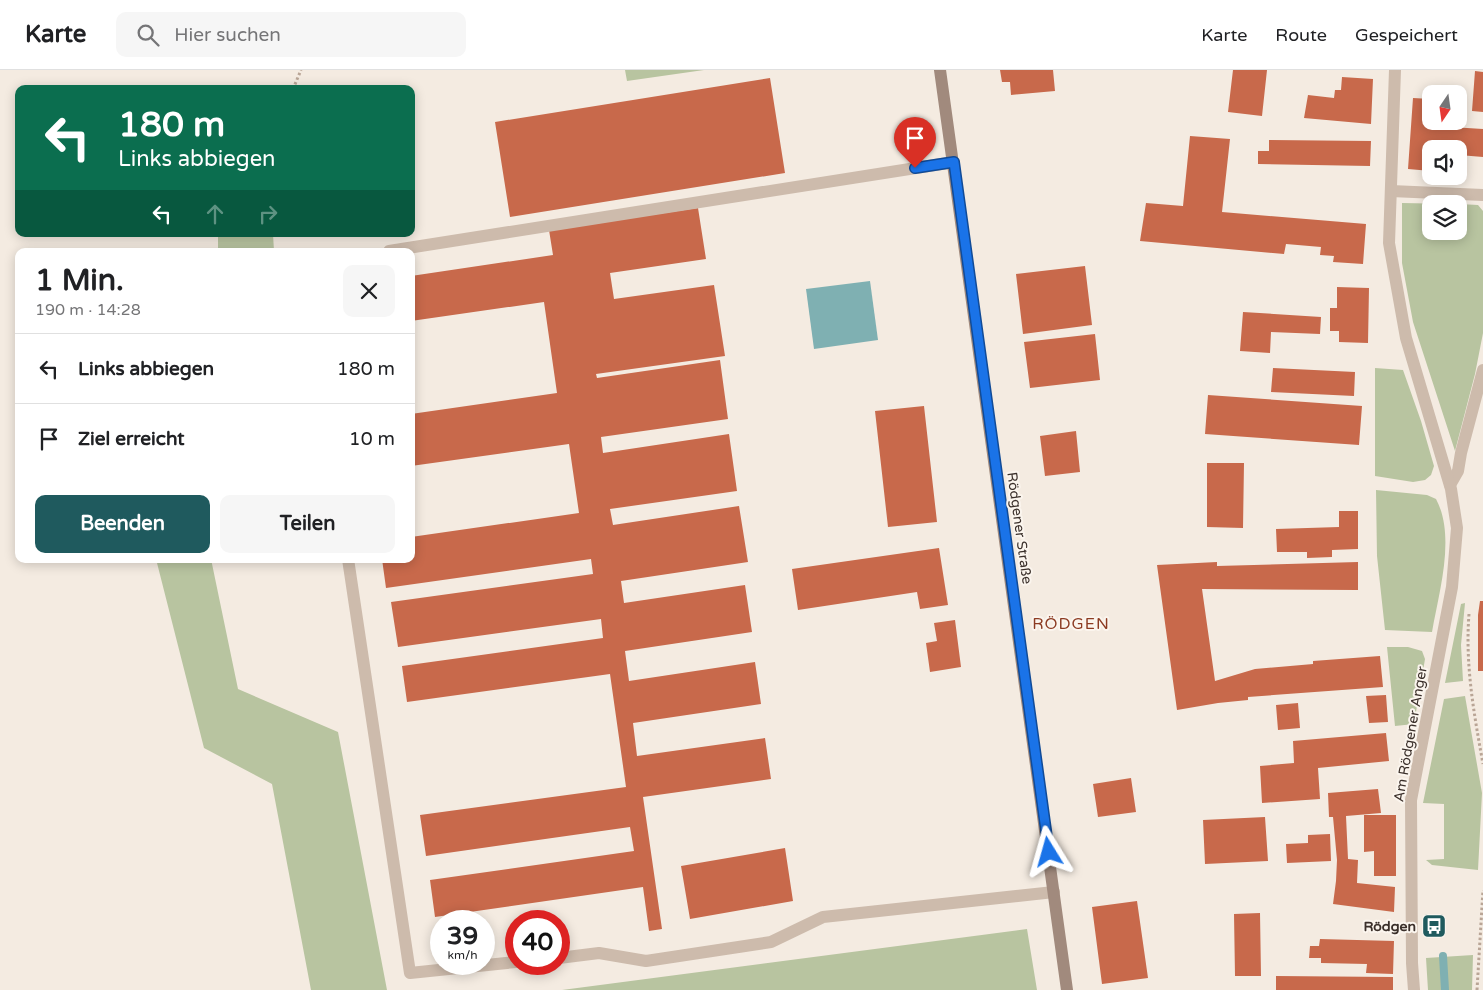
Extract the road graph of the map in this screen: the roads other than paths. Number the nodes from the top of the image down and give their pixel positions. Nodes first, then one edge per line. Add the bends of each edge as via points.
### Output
1 (940, 70) edge
2 (1395, 70) edge
3 (954, 162) junction
4 (1391, 191) junction
5 (1483, 196) edge
6 (408, 248) edge
7 (1483, 370) edge
8 (1450, 485) junction
9 (349, 563) edge
10 (1054, 892) junction
11 (570, 957) edge
12 (505, 963) edge
13 (1067, 990) edge
14 (1414, 990) edge

1 - 3 street, Rödgener Straße
2 - 4 street, Am Rödgener Anger
3 - 6 street
3 - 10 street, Rödgener Straße
4 - 5 street
4 - 8 street, Am Rödgener Anger via 1389,243 1406,338
7 - 8 street via 1458,471
8 - 14 street, Am Rödgener Anger via 1457,528 1452,587 1411,800
9 - 12 street via 410,973
10 - 11 street via 823,917 771,942 646,961 599,953
10 - 13 street, Rödgener Straße

